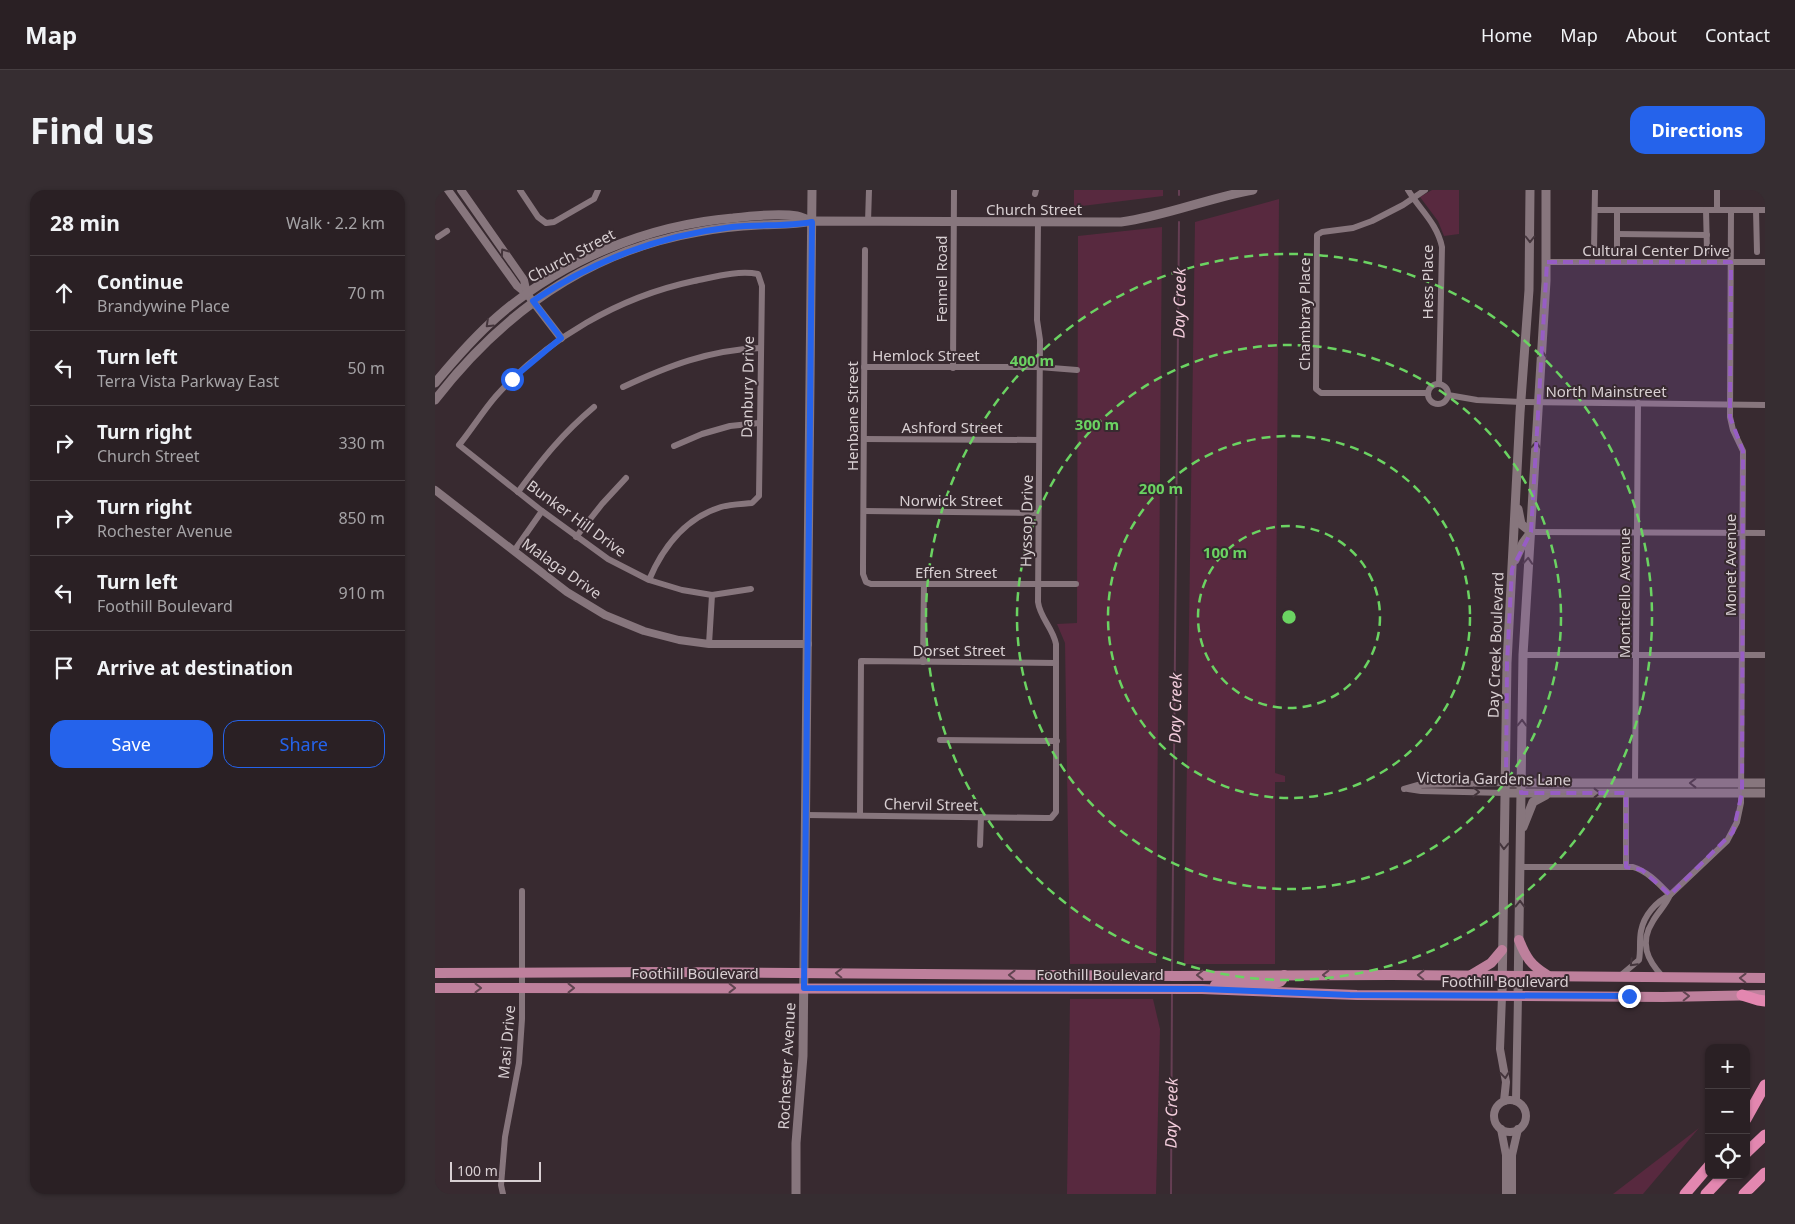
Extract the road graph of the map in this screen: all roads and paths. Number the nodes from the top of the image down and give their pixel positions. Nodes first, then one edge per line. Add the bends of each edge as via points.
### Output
1 (448, 190) edge
2 (461, 190) edge
3 (520, 190) edge
4 (812, 190) edge
5 (869, 190) edge
6 (954, 190) edge
7 (1253, 190) edge
8 (1408, 190) edge
9 (1425, 190) edge
10 (1530, 190) edge
11 (1546, 190) edge
12 (1595, 190) edge
13 (1717, 190) edge
14 (598, 192) edge
15 (1414, 199) junction
16 (1595, 210) junction
17 (1617, 210) junction
18 (1707, 210) junction
19 (1717, 210) junction
20 (1731, 210) junction
21 (1756, 210) junction
22 (1765, 210) edge
23 (812, 222) junction
24 (869, 222) junction
25 (953, 222) junction
26 (1037, 222) junction
27 (447, 231) dead end
28 (1617, 234) junction
29 (1707, 235) junction
30 (1757, 236) junction
31 (1765, 236) edge
32 (438, 238) dead end
33 (865, 250) dead end
34 (1594, 251) dead end
35 (1617, 251) dead end
36 (1707, 251) dead end
37 (1757, 252) dead end
38 (1547, 262) junction
39 (1731, 262) junction
40 (1765, 262) edge
41 (530, 298) junction
42 (561, 338) junction
43 (760, 348) junction
44 (864, 367) junction
45 (953, 368) junction
46 (1039, 368) junction
47 (1077, 370) dead end
48 (435, 383) edge
49 (1439, 384) junction
50 (623, 387) dead end
51 (1428, 393) junction
52 (1448, 395) junction
53 (435, 400) edge
54 (1521, 402) junction
55 (1538, 403) junction
56 (1638, 403) junction
57 (1730, 404) junction
58 (1765, 404) edge
59 (594, 407) dead end
60 (759, 423) junction
61 (864, 439) junction
62 (1039, 440) junction
63 (674, 446) dead end
64 (626, 478) dead end
65 (435, 490) edge
66 (518, 492) junction
67 (1515, 499) junction
68 (542, 511) junction
69 (864, 512) junction
70 (1038, 513) junction
71 (1531, 532) junction
72 (1637, 533) junction
73 (1743, 534) junction
74 (1765, 534) edge
75 (577, 537) junction
76 (514, 551) junction
77 (1512, 569) junction
78 (649, 580) junction
79 (866, 582) joint
80 (924, 584) junction
81 (1075, 584) dead end
82 (1037, 585) junction
83 (751, 589) dead end
84 (712, 595) junction
85 (709, 644) junction
86 (808, 644) junction
87 (1523, 655) junction
88 (1636, 655) junction
89 (1742, 655) junction
90 (1765, 656) edge
91 (923, 662) junction
92 (1056, 663) junction
93 (940, 740) dead end
94 (1057, 741) junction
95 (1506, 783) junction
96 (1521, 783) junction
97 (1635, 783) junction
98 (1742, 783) junction
99 (1765, 784) edge
100 (1506, 793) junction
101 (1521, 793) junction
102 (1549, 793) junction
103 (1626, 793) junction
104 (1742, 793) junction
105 (1765, 793) edge
106 (807, 815) junction
107 (860, 815) junction
108 (1054, 816) joint
109 (981, 817) junction
110 (1521, 832) junction
111 (980, 845) dead end
112 (1521, 867) junction
113 (1626, 867) junction
114 (522, 890) dead end
115 (1670, 895) junction
116 (1519, 940) junction
117 (1502, 950) junction
118 (435, 973) edge
119 (522, 973) junction
120 (804, 973) junction
121 (1283, 975) junction
122 (1470, 975) junction
123 (1502, 976) junction
124 (1518, 976) junction
125 (1548, 976) junction
126 (1620, 976) junction
127 (1663, 977) junction
128 (1765, 978) edge
129 (435, 988) edge
130 (522, 988) junction
131 (804, 988) junction
132 (1202, 989) junction
133 (1743, 995) junction
134 (1765, 995) edge
135 (1502, 996) junction
136 (1518, 996) junction
137 (1765, 1001) edge
138 (1765, 1085) edge
139 (1504, 1101) junction
140 (1516, 1101) junction
141 (1750, 1112) edge
142 (1501, 1128) junction
143 (1518, 1129) junction
144 (1765, 1135) edge
145 (1750, 1149) edge
146 (1705, 1171) edge
147 (1765, 1173) edge
148 (1720, 1179) edge
149 (503, 1194) edge
150 (796, 1194) edge
151 (1506, 1194) edge
152 (1512, 1194) edge
153 (1685, 1194) edge
154 (1705, 1194) edge
155 (1744, 1194) edge

1 - 41 street via 517,286
41 -> 2 street via 524,280
3 - 14 street via 538,217 546,223 554,222 594,199
4 - 23 main road, Rochester Avenue
5 - 24 street
6 - 25 street, Fennel Road
7 - 26 main road, Church Street via 1141,219 1101,223
8 - 15 street, Hess Place
9 - 15 street
10 -> 54 main road, Day Creek Boulevard via 1529,290
11 - 38 main road, Day Creek Boulevard
12 - 16 street
13 - 19 street
15 - 49 street, Hess Place via 1434,226 1442,247
15 - 51 street, Chambray Place via 1363,224 1322,232 1317,237 1316,389
16 - 17 street
16 - 34 street
17 - 18 street
17 - 28 street
18 - 19 street
18 - 29 street
19 - 20 street
20 - 21 street
20 - 39 street, Monet Avenue
21 - 22 street
21 - 30 street
23 - 24 main road, Church Street
23 - 41 main road, Church Street via 797,216 769,216 717,219 675,226 615,246 575,265
23 - 86 main road, Rochester Avenue
24 - 25 main road, Church Street
25 - 26 main road, Church Street
25 - 45 street, Fennel Road
26 - 46 street, Hyssop Drive
27 - 32 street
28 - 29 street
28 - 35 street
29 - 36 street
30 - 31 street
30 - 37 street
33 - 44 street, Henbane Street
38 - 39 street, Cultural Center Drive
55 -> 38 main road, Day Creek Boulevard
39 - 40 street, Cultural Center Drive
39 - 57 street, Monet Avenue
41 - 42 street
41 -> 48 main road, Church Street via 498,316
41 - 53 main road, Church Street via 467,360
42 - 43 street, Danbury Drive via 612,310 674,285 750,272 759,274 762,286
42 - 66 street, Bunker Hill Drive via 512,379 459,445
43 - 50 street via 742,348 692,358
43 - 60 street, Danbury Drive
44 - 45 street, Hemlock Street
44 - 61 street, Henbane Street
45 - 46 street, Hemlock Street
46 - 47 street, Hemlock Street
46 - 62 street, Hyssop Drive
49 - 51 street via 1430,387
49 - 52 street via 1445,387
51 - 52 street via 1429,400 1438,404 1444,402
52 - 54 street, North Mainstreet
54 - 55 street, North Mainstreet
54 - 67 main road, Day Creek Boulevard
55 - 56 street, North Mainstreet
71 -> 55 main road, Day Creek Boulevard
56 - 57 street, North Mainstreet
56 - 72 street, Monticello Avenue
57 - 58 street, North Mainstreet
57 - 73 street, Monet Avenue via 1732,426 1743,451
59 - 66 street via 550,449
60 - 63 street via 730,426
60 - 78 street, Danbury Drive via 759,490 756,500 722,507 688,524 670,542
61 - 62 street, Ashford Street
61 - 69 street, Henbane Street
62 - 70 street, Hyssop Drive
64 - 75 street
65 - 76 street, Malaga Drive
66 - 68 street, Bunker Hill Drive
67 - 71 main road via 1521,524
67 - 77 main road, Day Creek Boulevard
68 - 75 street, Bunker Hill Drive
68 - 76 street
69 - 70 street, Norwick Street
69 - 79 street, Henbane Street via 863,574
70 - 82 street, Hyssop Drive
71 - 72 street
71 - 77 main road
87 -> 71 main road, Day Creek Boulevard
72 - 73 street
72 - 88 street, Monticello Avenue
73 - 74 street
73 - 89 street, Monet Avenue
75 - 78 street, Bunker Hill Drive via 608,559
76 - 85 street, Malaga Drive via 567,592 605,615 644,631
77 - 95 main road, Day Creek Boulevard
78 - 84 street, Bunker Hill Drive
79 - 80 street, Effen Street
80 - 82 street, Effen Street
80 - 91 street
81 - 82 street, Effen Street
82 - 92 street, Hyssop Drive via 1040,612 1055,638
83 - 84 street, Bunker Hill Drive
84 - 85 street
85 - 86 street, Malaga Drive
86 - 106 main road, Rochester Avenue
87 - 88 street
96 -> 87 main road, Day Creek Boulevard
88 - 89 street
88 - 97 street, Monticello Avenue
89 - 90 street
89 - 98 street, Monet Avenue
91 - 92 street, Dorset Street
91 - 107 street, Dorset Street via 861,661
92 - 94 street, Hyssop Drive
93 - 94 street
94 - 108 street, Hyssop Drive
95 - 96 main road, Victoria Gardens Lane
95 - 100 main road, Day Creek Boulevard
95 -> 100 street, Victoria Gardens Lane via 1418,785 1404,789
96 - 97 main road, Victoria Gardens Lane
96 - 101 main road, Day Creek Boulevard
98 -> 97 main road, Victoria Gardens Lane
98 - 99 main road, Victoria Gardens Lane
98 - 104 street, Monet Avenue
100 - 101 main road, Victoria Gardens Lane
100 -> 117 main road, Day Creek Boulevard
101 - 102 main road, Victoria Gardens Lane
101 - 110 main road, Day Creek Boulevard
102 -> 103 main road, Victoria Gardens Lane
102 - 110 main road via 1533,802
103 - 104 main road, Victoria Gardens Lane
103 - 113 street
104 - 105 main road, Victoria Gardens Lane
104 - 115 street, Monet Avenue via 1739,816 1730,836
106 - 107 street, Chervil Street
106 - 120 main road, Rochester Avenue
107 - 109 street, Chervil Street
108 - 109 street, Chervil Street
109 - 111 street
110 - 112 main road, Day Creek Boulevard
112 - 113 street
116 -> 112 main road, Day Creek Boulevard
113 - 115 street via 1642,870
114 - 119 street, Masi Drive
115 -> 126 street, Monet Avenue via 1648,914 1641,932 1639,960
115 - 127 street, Monet Avenue via 1667,904 1652,921 1646,940 1648,959
116 - 124 main road, Day Creek Boulevard
116 - 125 main road via 1526,958
117 - 122 main road via 1491,963
117 - 123 main road, Day Creek Boulevard
118 - 119 main road, Foothill Boulevard
119 - 120 main road, Foothill Boulevard
119 - 130 street, Masi Drive
121 -> 120 main road, Foothill Boulevard
120 - 131 main road, Rochester Avenue
122 -> 121 main road, Foothill Boulevard
121 - 132 main road via 1280,982 1219,983
122 - 123 main road, Foothill Boulevard
123 - 124 main road, Foothill Boulevard
123 - 135 main road, Day Creek Boulevard
124 - 125 main road, Foothill Boulevard
124 - 136 main road, Day Creek Boulevard
125 - 126 main road, Foothill Boulevard
126 - 127 main road, Foothill Boulevard
128 -> 127 main road, Foothill Boulevard
129 -> 130 main road, Foothill Boulevard
130 -> 131 main road, Foothill Boulevard
130 - 149 street, Masi Drive via 519,1063 505,1137
131 - 132 main road, Foothill Boulevard
131 - 150 main road, Rochester Avenue
132 - 135 main road, Foothill Boulevard via 1350,995
133 - 134 main road, Foothill Boulevard
136 -> 133 main road, Foothill Boulevard
133 - 137 highway
135 - 136 main road, Foothill Boulevard
135 -> 139 street, Day Creek Boulevard via 1500,1049 1506,1082
136 - 140 street, Day Creek Boulevard
138 - 141 highway
139 - 140 street
139 - 142 street via 1494,1114
140 - 143 street via 1525,1113 1524,1123
142 - 143 street via 1509,1132
142 - 151 street via 1506,1150
143 - 152 street via 1512,1155
144 - 145 highway
146 - 153 highway
147 - 155 highway
148 - 154 highway

